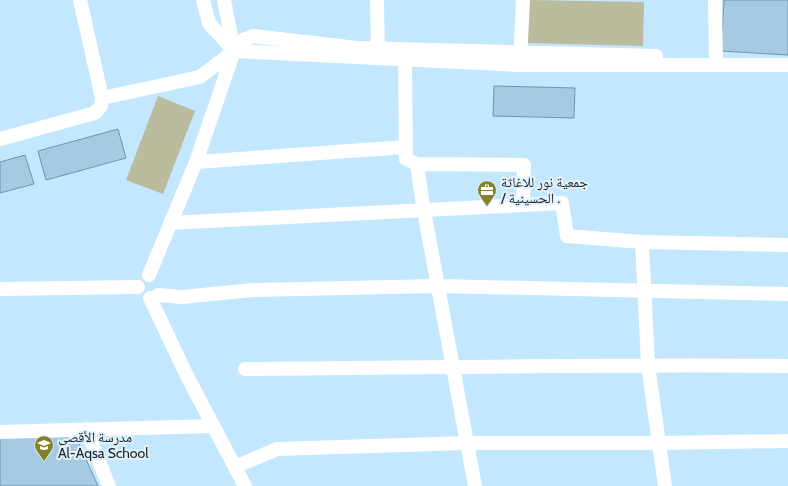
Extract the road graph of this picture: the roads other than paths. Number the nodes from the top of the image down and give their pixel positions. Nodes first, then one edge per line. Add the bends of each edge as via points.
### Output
1 (80, 0) edge
2 (203, 0) edge
3 (224, 0) edge
4 (378, 0) edge
5 (522, 0) edge
6 (715, 0) edge
7 (234, 51) junction
8 (378, 53) junction
9 (520, 58) junction
10 (405, 60) junction
11 (716, 61) junction
12 (788, 62) edge
13 (788, 65) edge
14 (102, 98) junction
15 (0, 139) edge
16 (406, 148) junction
17 (196, 162) junction
18 (417, 164) junction
19 (524, 205) junction
20 (424, 211) junction
21 (170, 223) junction
22 (642, 242) junction
23 (788, 245) edge
24 (149, 275) junction
25 (437, 286) junction
26 (138, 287) junction
27 (0, 289) edge
28 (644, 291) junction
29 (788, 294) edge
30 (154, 296) junction
31 (648, 365) junction
32 (788, 366) edge
33 (245, 368) dead end
34 (454, 368) junction
35 (212, 426) junction
36 (86, 430) junction
37 (0, 432) edge
38 (788, 441) edge
39 (467, 443) junction
40 (659, 443) junction
41 (235, 467) junction
42 (109, 486) edge
43 (245, 486) edge
44 (475, 486) edge
45 (665, 486) edge

1 - 14 street
2 - 7 street via 209,23
3 - 7 street
4 - 8 street
5 - 9 street
6 - 11 street
7 - 8 street
7 - 14 street via 200,77
7 - 17 street
8 - 9 street
8 - 10 street
9 - 10 street
9 - 11 street
10 - 16 street
11 - 12 street via 765,59
11 - 13 street
14 - 15 street via 101,106 95,113
16 - 17 street
16 - 18 street via 406,158
17 - 21 street
18 - 19 street via 524,165
18 - 20 street
19 - 20 street
19 - 22 street via 562,203 567,236
20 - 21 street
20 - 25 street
21 - 24 street
22 - 23 street
22 - 28 street
24 - 26 street via 141,279
24 - 30 street via 160,282 161,286
25 - 28 street
25 - 30 street via 253,290 182,297
25 - 34 street
26 - 27 street
26 - 30 street via 145,298
28 - 29 street
28 - 31 street
30 - 35 street
31 - 32 street
31 - 34 street
31 - 40 street
33 - 34 street
34 - 39 street
35 - 36 street
35 - 41 street
36 - 37 street
36 - 42 street
38 - 40 street
39 - 40 street
39 - 41 street via 277,449
39 - 44 street
40 - 45 street
41 - 43 street

